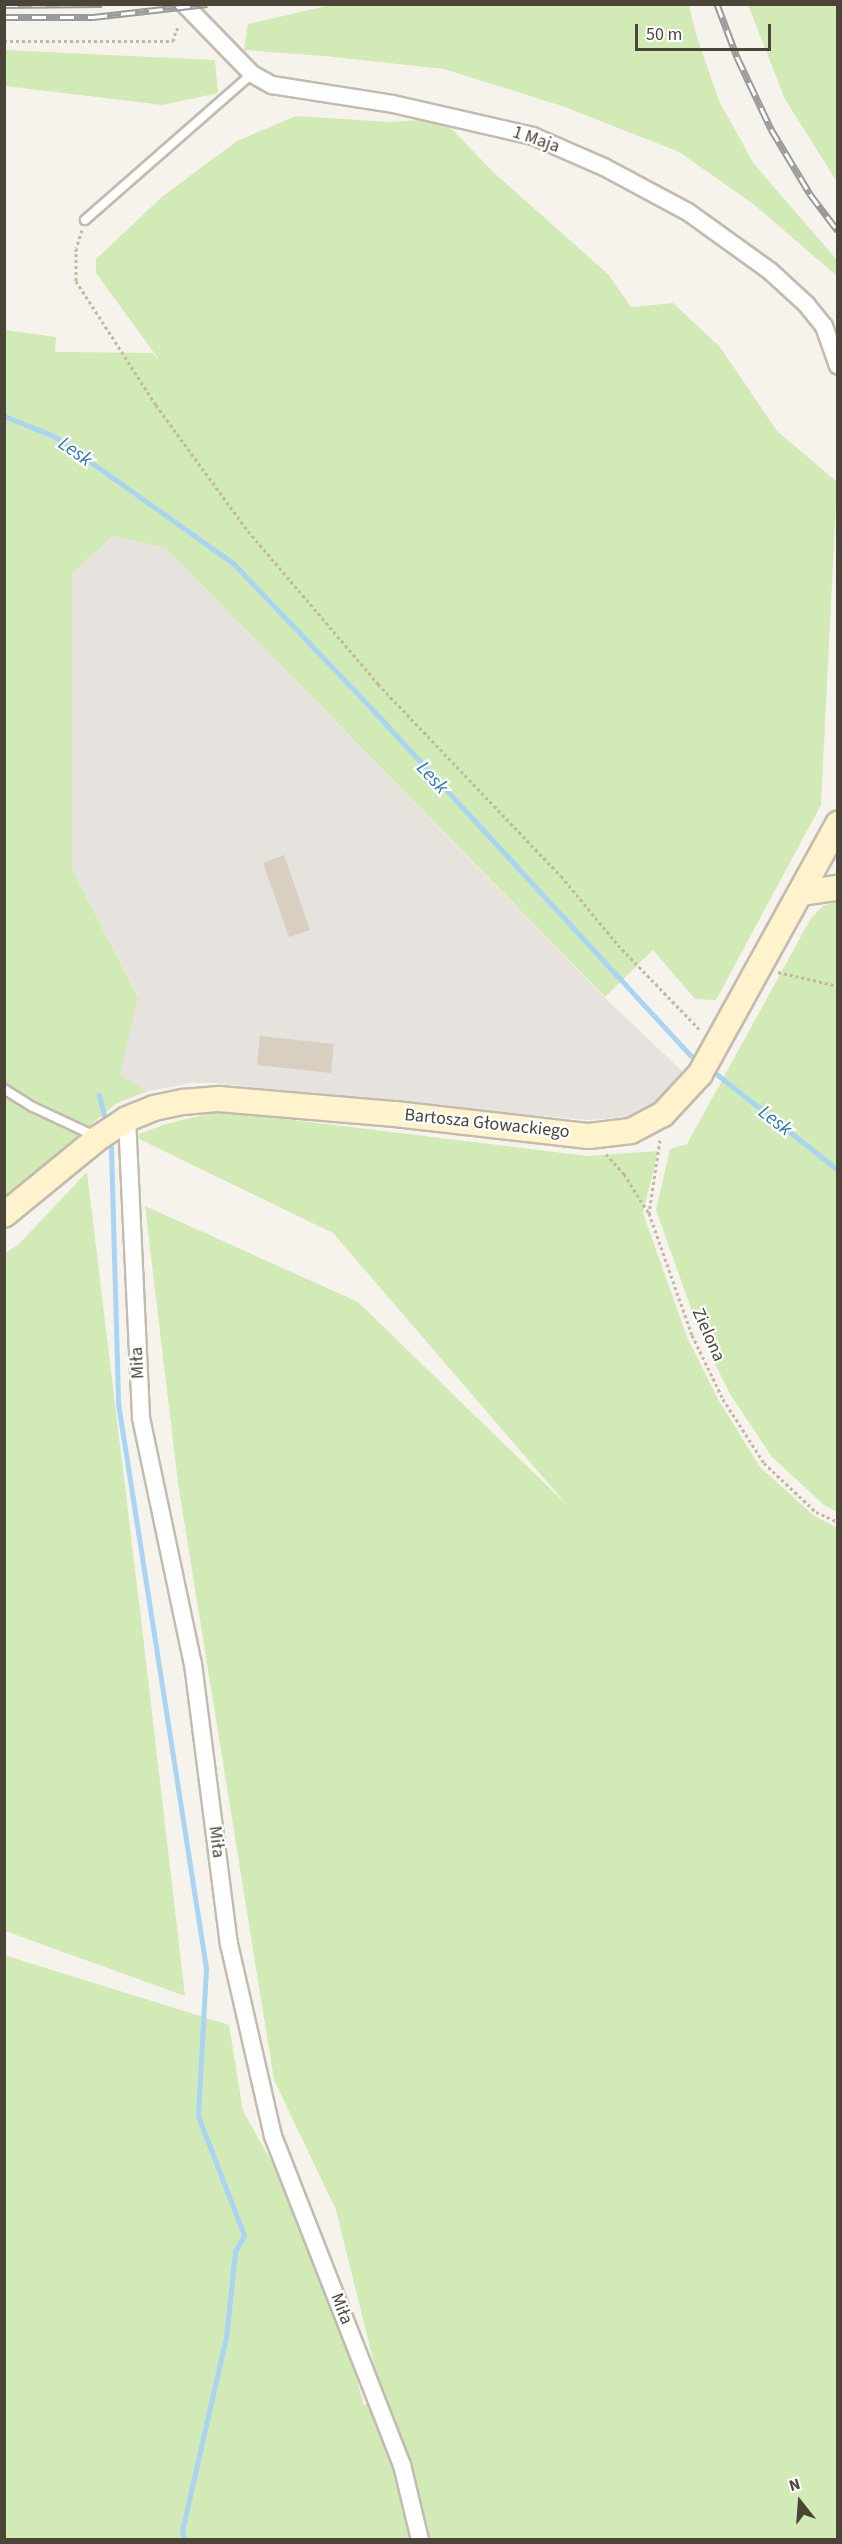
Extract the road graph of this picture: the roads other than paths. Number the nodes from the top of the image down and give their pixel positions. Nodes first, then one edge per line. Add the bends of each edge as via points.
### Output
1 (184, 4) edge
2 (252, 75) junction
3 (85, 220) road end
4 (837, 366) edge
5 (837, 824) edge
6 (837, 888) edge
7 (801, 893) junction
8 (4, 1089) edge
9 (127, 1119) junction
10 (98, 1138) junction
11 (4, 1215) edge
12 (420, 2540) edge

1 - 2 street, 1 Maja
2 - 3 lane
2 - 4 street, 1 Maja via 272,85 393,104 533,136 604,167 688,212 770,272 824,326
5 - 7 street, Bartosza Głowackiego
6 - 7 street
7 - 9 street, Bartosza Głowackiego via 709,1059 663,1114 631,1131 589,1136 219,1099 154,1108
8 - 10 lane
9 - 10 street, Bartosza Głowackiego
9 - 12 street, Miła via 141,1418 193,1664 229,1944 273,2136 402,2465
10 - 11 street, Bartosza Głowackiego

